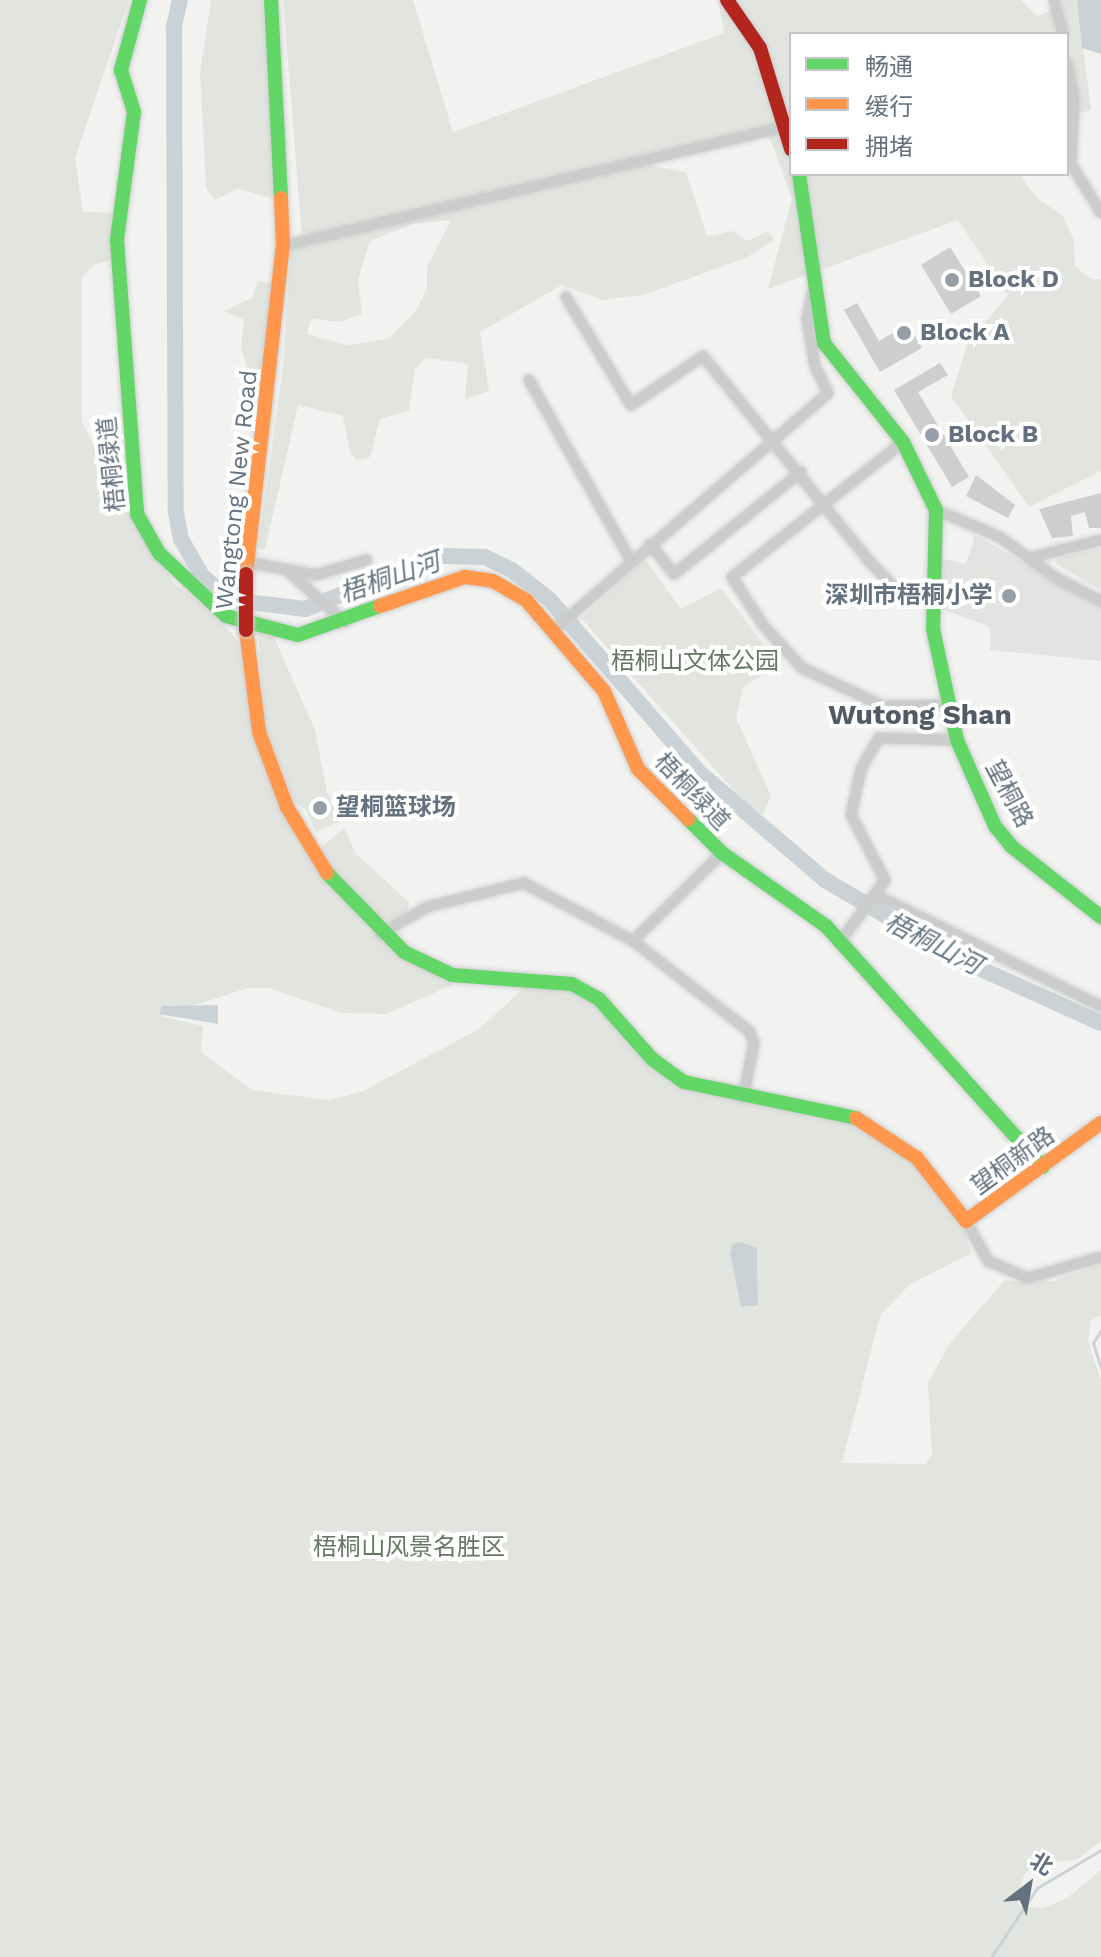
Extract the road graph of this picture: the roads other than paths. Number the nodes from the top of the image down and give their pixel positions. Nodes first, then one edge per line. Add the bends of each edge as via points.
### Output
1 (140, 0) edge
2 (271, 0) edge
3 (727, 0) edge
4 (1054, 0) edge
5 (1062, 32) edge
6 (1069, 74) edge
7 (784, 127) junction
8 (789, 143) edge
9 (799, 176) edge
10 (1101, 213) edge
11 (283, 246) junction
12 (813, 288) junction
13 (566, 297) dead end
14 (529, 380) dead end
15 (775, 440) junction
16 (903, 442) junction
17 (801, 472) junction
18 (824, 500) junction
19 (936, 510) junction
20 (1101, 540) edge
21 (650, 544) junction
22 (1029, 558) junction
23 (630, 559) junction
24 (367, 560) dead end
25 (247, 568) junction
26 (289, 571) junction
27 (1101, 601) edge
28 (934, 602) junction
29 (341, 618) junction
30 (558, 626) junction
31 (950, 705) junction
32 (957, 740) junction
33 (722, 853) junction
34 (875, 898) junction
35 (1101, 917) edge
36 (380, 934) junction
37 (633, 941) junction
38 (840, 942) junction
39 (1101, 1006) edge
40 (743, 1098) junction
41 (1101, 1123) edge
42 (1043, 1167) junction
43 (966, 1221) junction
44 (1101, 1257) edge

1 - 29 street, 梧桐绿道 via 121,70 134,112 117,240 137,514 183,581 226,616 298,635
2 - 11 street, Wangtong New Road
3 - 7 street via 760,48
4 - 5 street
6 - 10 street via 1074,100 1071,164
7 - 8 street
7 - 11 street
9 - 12 street
11 - 25 street, Wangtong New Road
12 - 15 street via 807,319 815,366 828,393
12 - 16 street via 824,343
13 - 15 street via 631,405 703,356
14 - 23 street
15 - 17 street
15 - 21 street
16 - 18 street
16 - 19 street
17 - 18 street
17 - 21 street via 674,574
18 - 28 street via 896,589
18 - 31 street via 732,577 763,625 802,668 883,706
19 - 22 street via 974,523
19 - 28 street, 望桐路
20 - 22 street
21 - 23 street
22 - 27 street
23 - 30 street
24 - 26 street via 333,573
25 - 26 street
25 - 36 street, Wangtong New Road, bridge via 246,630 259,732 287,807 333,883
26 - 29 street
28 - 31 street, 望桐路 via 933,629
29 - 30 street, 梧桐绿道 via 473,576 527,601
30 - 33 street, 梧桐绿道 via 604,691 638,769
31 - 32 street, 望桐路
32 - 34 street via 885,736 861,769 851,815 886,872
32 - 35 street, 望桐路 via 995,826 1011,846
33 - 37 street
33 - 38 street, 梧桐绿道
34 - 38 street
34 - 39 street
36 - 37 street via 427,907 524,883
36 - 40 street, Wangtong New Road via 452,975 537,977 587,991 666,1071 699,1088
37 - 40 street via 754,1038
38 - 42 street, 梧桐绿道
40 - 43 street, Wangtong New Road via 811,1104 864,1120 917,1158
41 - 42 street, 望桐新路
42 - 43 street, 望桐新路
43 - 44 street, 望桐新路 via 988,1261 1028,1278

